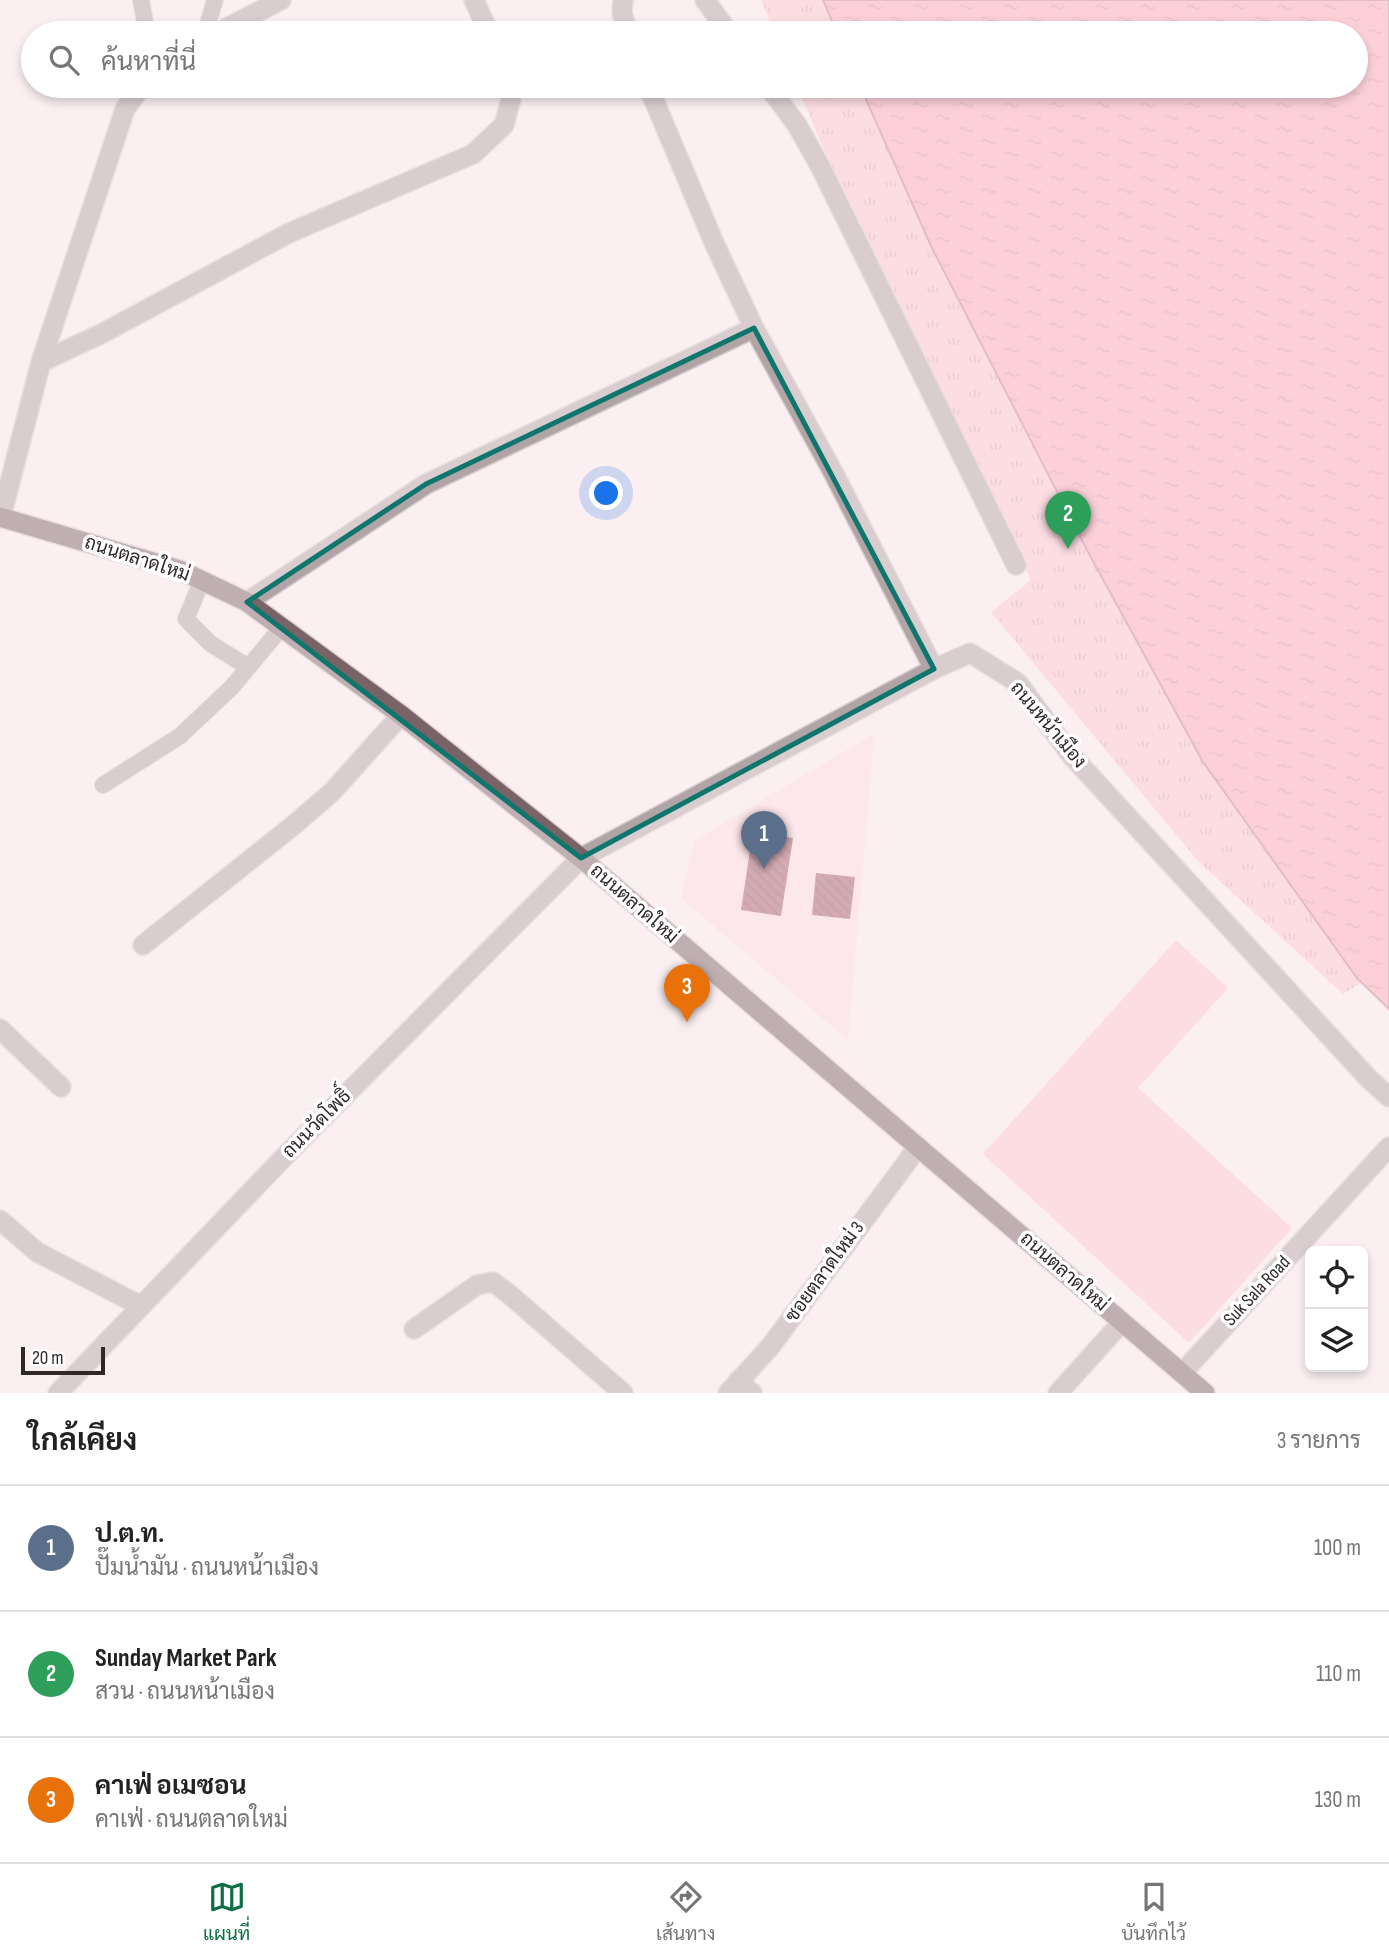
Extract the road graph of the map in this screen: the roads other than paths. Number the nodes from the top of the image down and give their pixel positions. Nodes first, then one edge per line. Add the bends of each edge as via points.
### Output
1 (141, 0) edge
2 (215, 0) edge
3 (281, 0) edge
4 (474, 0) edge
5 (623, 0) edge
6 (705, 0) edge
7 (145, 21) edge
8 (209, 21) edge
9 (240, 21) edge
10 (484, 21) edge
11 (624, 21) edge
12 (720, 21) edge
13 (133, 98) edge
14 (511, 98) edge
15 (653, 98) edge
16 (777, 98) edge
17 (754, 328) junction
18 (41, 362) junction
19 (1, 517) edge
20 (1016, 565) dead end
21 (202, 580) junction
22 (247, 602) junction
23 (281, 628) junction
24 (248, 667) junction
25 (934, 669) junction
26 (401, 715) junction
27 (103, 785) dead end
28 (581, 858) junction
29 (143, 945) dead end
30 (0, 1029) edge
31 (61, 1087) dead end
32 (1389, 1097) edge
33 (918, 1147) junction
34 (1389, 1147) edge
35 (0, 1220) edge
36 (141, 1306) junction
37 (1122, 1322) junction
38 (414, 1329) dead end
39 (1182, 1373) junction
40 (739, 1389) edge
41 (58, 1393) edge
42 (623, 1393) edge
43 (1058, 1393) edge
44 (1205, 1393) edge

1 - 7 lane
2 - 8 lane
3 - 9 street
4 - 10 street
5 - 11 street
6 - 12 street
13 - 18 street via 125,109
14 - 18 street via 504,125 473,154 289,233
15 - 17 street
16 - 20 street via 821,168
17 - 22 street via 426,484
17 - 25 street
18 - 19 street
19 - 21 main road, ถนนตลาดใหม่
21 - 22 main road, ถนนตลาดใหม่
21 - 24 lane via 186,619 211,644
22 - 23 main road, ถนนตลาดใหม่
23 - 24 lane
23 - 26 main road, ถนนตลาดใหม่
24 - 27 lane via 180,736
25 - 28 street, ถนนหน้าเมือง
25 - 32 street, ถนนหน้าเมือง via 970,653 1018,683 1071,755
26 - 28 main road, ถนนตลาดใหม่
26 - 29 street via 332,792
28 - 33 main road, ถนนตลาดใหม่
28 - 36 street, ถนนวัดโพธิ์
30 - 31 street
33 - 37 main road, ถนนตลาดใหม่
33 - 40 street, ซอยตลาดใหม่ 3
34 - 39 street, Suk Sala Road
35 - 36 street via 37,1252
36 - 41 street, ถนนวัดโพธิ์
37 - 39 main road, ถนนตลาดใหม่
37 - 43 street
38 - 42 street via 477,1285 493,1282
39 - 44 main road, ถนนตลาดใหม่

